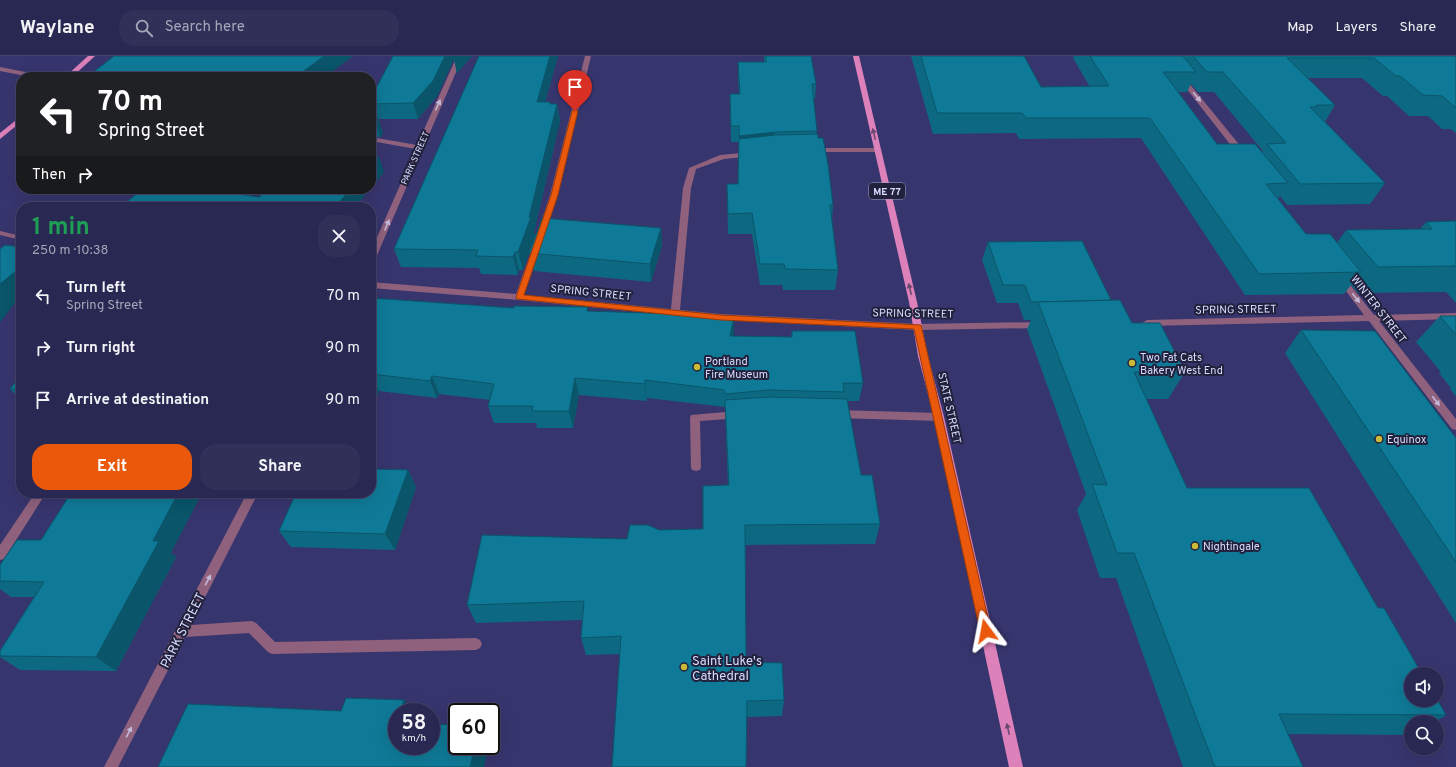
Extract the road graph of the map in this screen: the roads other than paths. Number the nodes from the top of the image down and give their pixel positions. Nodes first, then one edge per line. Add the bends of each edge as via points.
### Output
1 (92, 56) edge
2 (460, 56) edge
3 (588, 56) edge
4 (856, 56) edge
5 (1164, 56) edge
6 (0, 69) edge
7 (16, 72) edge
8 (74, 72) edge
9 (16, 123) edge
10 (0, 137) edge
11 (376, 140) edge
12 (420, 148) junction
13 (806, 150) edge
14 (878, 150) junction
15 (760, 153) edge
16 (1251, 165) edge
17 (0, 233) edge
18 (16, 237) edge
19 (376, 249) edge
20 (1338, 275) edge
21 (376, 285) edge
22 (520, 297) junction
23 (675, 313) junction
24 (1456, 316) edge
25 (1372, 318) junction
26 (1141, 323) edge
27 (1053, 325) edge
28 (918, 327) junction
29 (746, 414) edge
30 (823, 414) edge
31 (939, 416) junction
32 (1456, 426) edge
33 (696, 467) dead end
34 (38, 498) edge
35 (250, 498) edge
36 (0, 555) edge
37 (182, 631) junction
38 (476, 644) dead end
39 (112, 767) edge
40 (1016, 767) edge

1 - 8 main road
12 -> 2 street, PARK STREET
3 - 22 street via 554,195
14 -> 4 main road, STATE STREET / ME 77
5 -> 16 street
6 - 7 street
9 - 10 main road
11 - 12 street
19 -> 12 street, PARK STREET
13 - 14 street
28 -> 14 main road, STATE STREET / ME 77
15 - 23 street via 724,157 694,168 687,188
17 - 18 street
20 -> 25 street, WINTER STREET
21 - 22 street, SPRING STREET
22 - 23 street, SPRING STREET
23 - 28 street, SPRING STREET via 721,318
24 - 25 street, SPRING STREET
25 - 26 street, SPRING STREET
25 -> 32 street, WINTER STREET
27 - 28 street, SPRING STREET
28 - 31 main road, STATE STREET / ME 77
29 - 33 street via 695,418
30 - 31 street
40 -> 31 main road, STATE STREET / ME 77
34 - 36 street
37 -> 35 street, PARK STREET
37 - 38 street via 252,627 272,648
39 -> 37 street, PARK STREET

